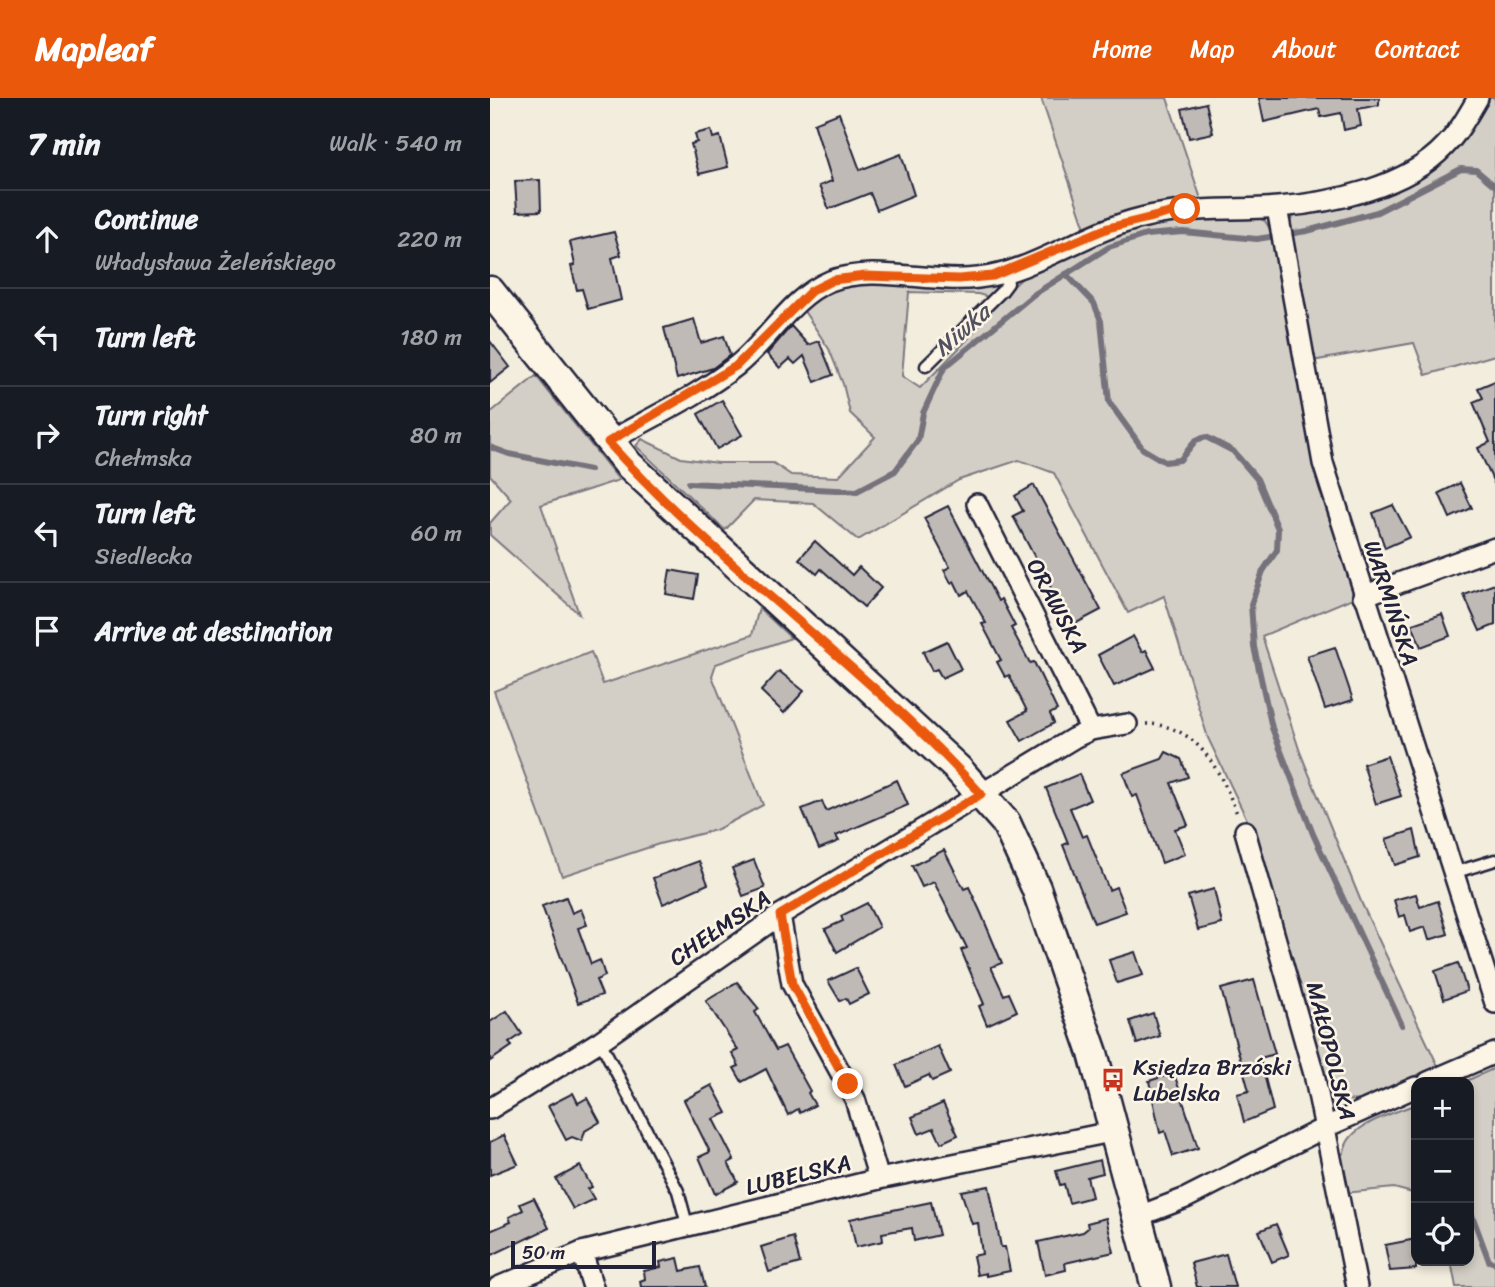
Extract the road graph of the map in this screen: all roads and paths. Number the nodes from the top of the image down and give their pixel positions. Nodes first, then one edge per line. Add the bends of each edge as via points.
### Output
1 (1478, 98) edge
2 (1278, 217) junction
3 (1006, 271) junction
4 (490, 290) edge
5 (926, 366) dead end
6 (608, 442) junction
7 (977, 505) dead end
8 (1495, 548) edge
9 (1363, 596) junction
10 (1127, 724) joint
11 (1091, 730) junction
12 (981, 794) junction
13 (1245, 831) joint
14 (1495, 860) edge
15 (1453, 873) junction
16 (780, 915) junction
17 (1495, 1003) edge
18 (600, 1041) junction
19 (1495, 1053) edge
20 (1440, 1077) edge
21 (1411, 1089) edge
22 (490, 1109) edge
23 (1326, 1127) junction
24 (1116, 1131) junction
25 (879, 1179) junction
26 (1139, 1216) junction
27 (688, 1228) junction
28 (582, 1252) junction
29 (498, 1287) edge
30 (593, 1287) edge
31 (1156, 1287) edge
32 (1357, 1287) edge

1 - 2 street via 1444,147 1411,170
2 - 3 street via 1208,207 1139,218
2 - 9 street, WARMIŃSKA via 1314,426
3 - 5 lane via 1008,283 1002,291
3 - 6 street via 959,279 845,277 821,285 736,366
4 - 6 street
6 - 12 street via 659,495
7 - 11 street, ORAWSKA
8 - 9 street
9 - 15 street, WARMIŃSKA
10 - 11 street
10 - 13 path via 1161,724 1202,747 1217,767
11 - 12 street
12 - 16 street, CHEŁMSKA
12 - 24 street via 1006,823 1021,852 1072,987
13 - 23 street, MAŁOPOLSKA
14 - 15 lane
15 - 17 street, WARMIŃSKA
16 - 18 street, CHEŁMSKA
16 - 25 street via 792,984 855,1099
18 - 22 street, CHEŁMSKA
18 - 27 lane via 678,1191
19 - 20 street
21 - 23 street
23 - 26 street via 1186,1198
23 - 32 street, MAŁOPOLSKA
24 - 25 street, LUBELSKA
24 - 26 street
25 - 27 street, LUBELSKA
26 - 31 street
27 - 28 street, LUBELSKA
28 - 29 street, LUBELSKA
28 - 30 street

